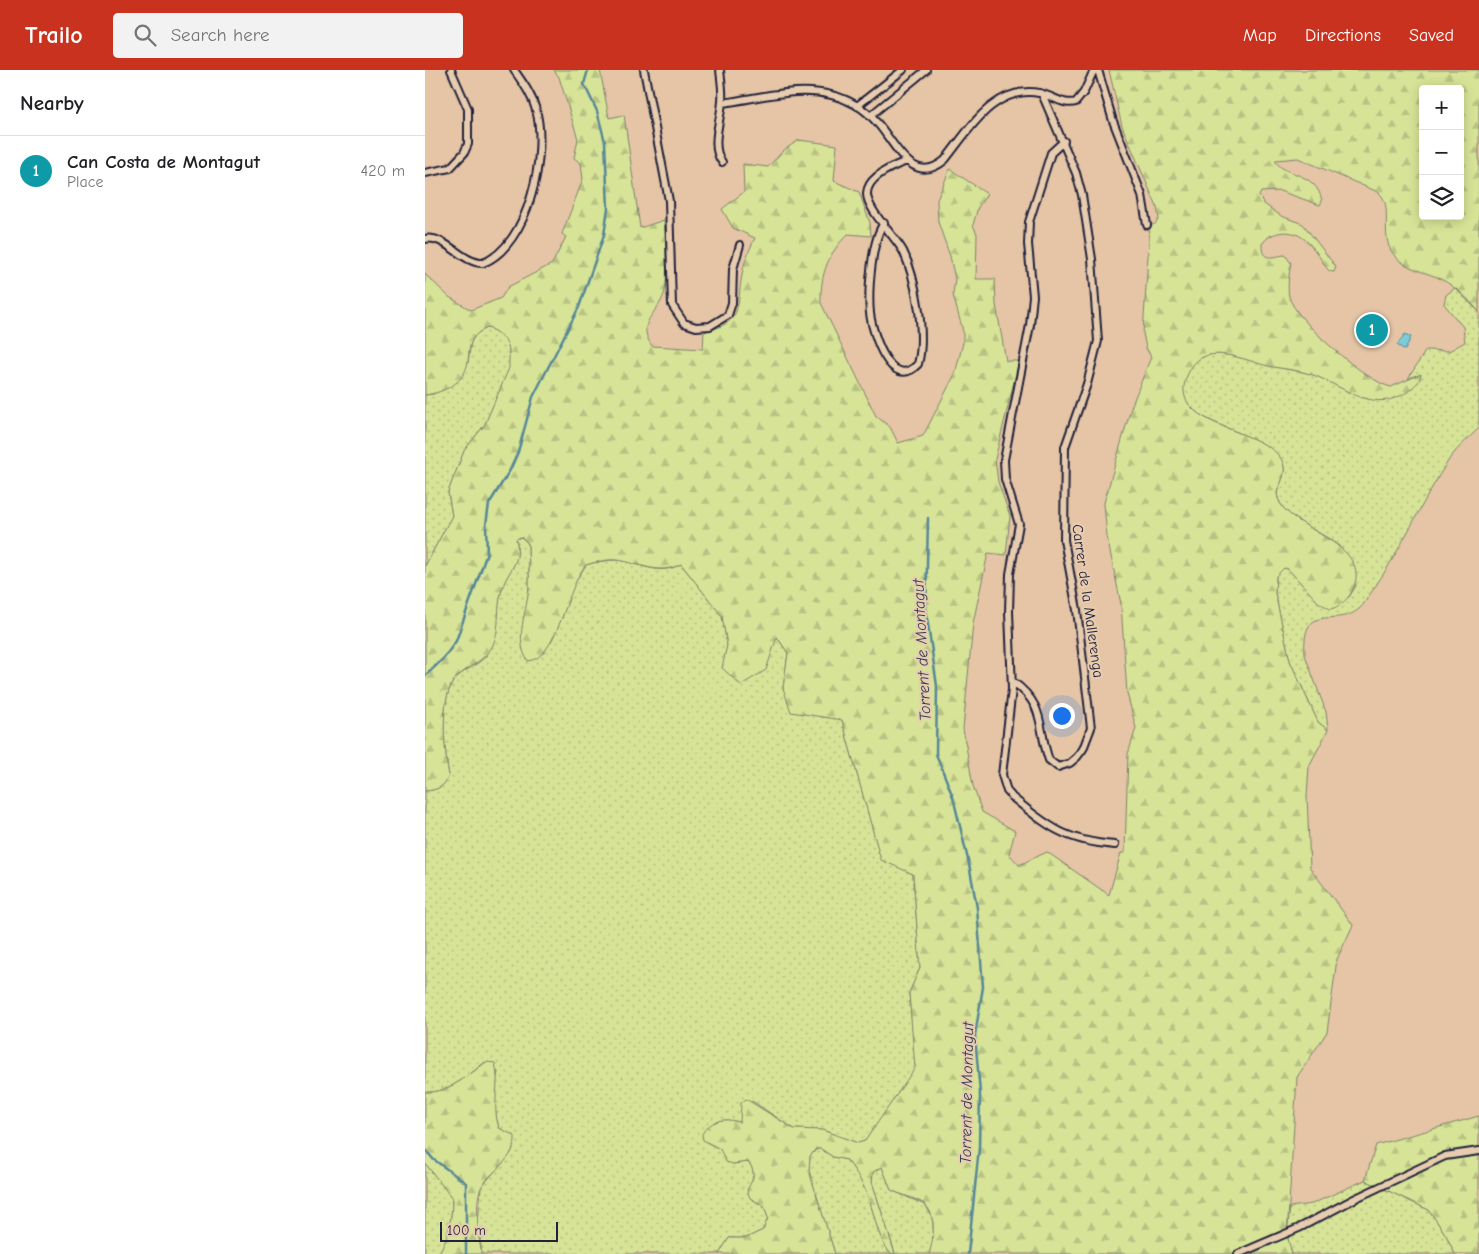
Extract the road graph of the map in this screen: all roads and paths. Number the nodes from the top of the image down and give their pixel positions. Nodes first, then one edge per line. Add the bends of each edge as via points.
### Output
1 (451, 70) edge
2 (514, 70) edge
3 (644, 70) edge
4 (720, 70) edge
5 (903, 70) edge
6 (926, 70) edge
7 (1094, 70) edge
8 (1098, 70) edge
9 (1042, 94) junction
10 (722, 103) junction
11 (857, 106) junction
12 (870, 116) junction
13 (1063, 141) junction
14 (907, 161) junction
15 (722, 162) dead end
16 (425, 173) edge
17 (884, 223) junction
18 (1147, 225) dead end
19 (425, 239) edge
20 (740, 245) dead end
21 (1012, 682) junction
22 (1115, 845) dead end
23 (1479, 1151) edge
24 (1238, 1254) edge

1 - 16 street via 468,109 467,144 464,153 450,168
2 - 19 street via 536,109 540,149 532,196 519,225 502,249 483,263 469,261 437,240
3 - 20 street via 669,201 672,305 684,323 696,327 710,326 728,315 733,303 733,269
4 - 10 street
5 - 11 street
6 - 12 street
7 - 9 street via 1076,102 1067,103
8 - 18 street via 1113,121 1142,195
9 - 13 street, Carrer de la Mallerenga
9 - 14 street via 1018,93 991,106 939,165 919,168
10 - 11 street via 792,91 811,91
10 - 15 street via 718,118 718,156
11 - 12 street
12 - 14 street
13 - 21 street via 1051,153 1029,222 1033,296 1030,325 1004,460 1005,480 1019,524 1010,581
13 - 21 street, Carrer de la Mallerenga via 1076,173 1088,224 1098,341 1065,446 1064,540 1091,715 1086,744 1070,764 1057,767 1049,760 1040,717 1028,695
14 - 17 street via 887,170 868,188 869,202
17 - 17 street via 905,256 916,299 920,357 914,368 906,372 894,368 882,352 871,319 871,281 877,238
21 - 22 street via 1002,774 1007,791 1059,832 1075,839
23 - 24 street via 1445,1156 1299,1228

